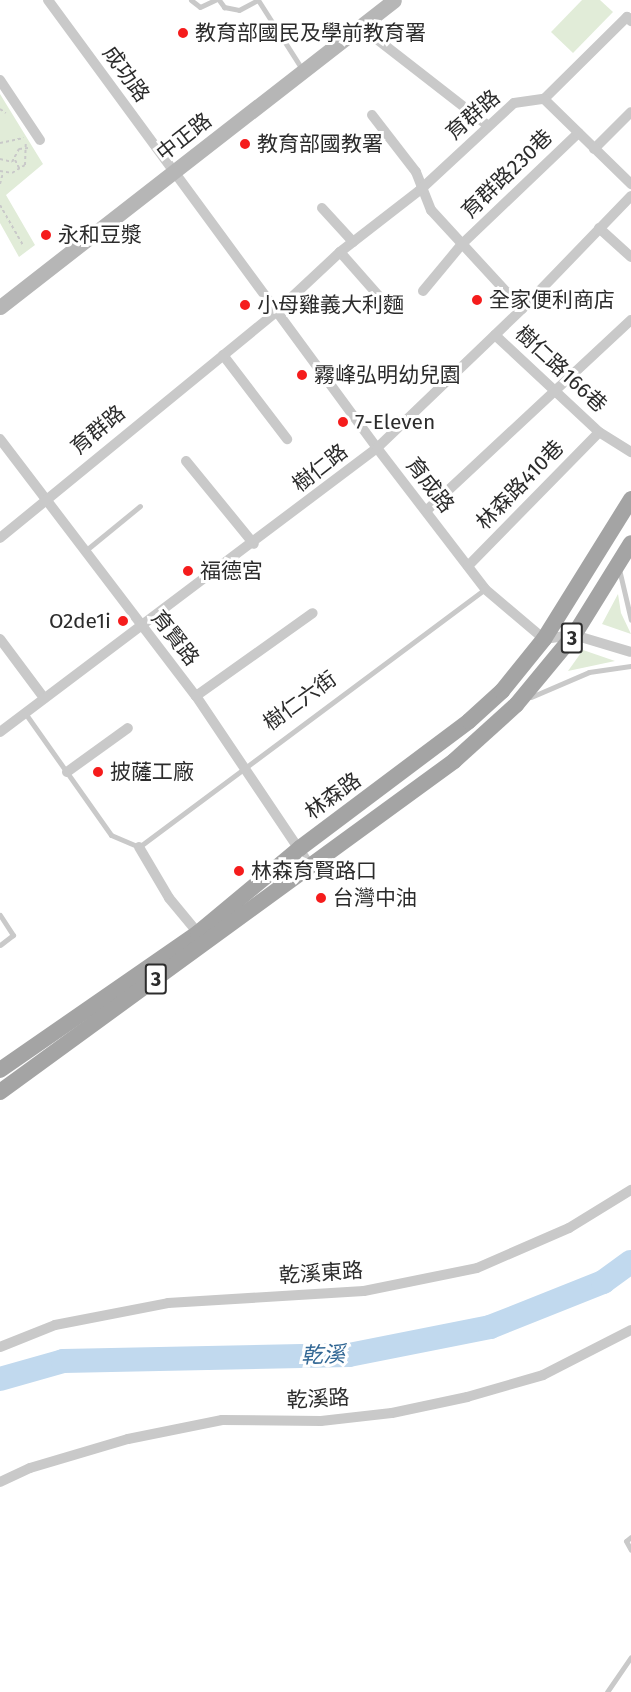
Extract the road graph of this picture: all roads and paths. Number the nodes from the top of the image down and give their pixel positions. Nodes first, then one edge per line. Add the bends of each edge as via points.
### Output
1 (48, 0) edge
2 (191, 0) edge
3 (217, 0) edge
4 (394, 0) edge
5 (631, 21) edge
6 (360, 27) junction
7 (303, 70) junction
8 (0, 80) edge
9 (544, 99) junction
10 (0, 109) edge
11 (631, 112) edge
12 (9, 115) dead end
13 (372, 115) dead end
14 (487, 125) junction
15 (22, 129) dead end
16 (578, 133) junction
17 (25, 138) junction
18 (40, 140) dead end
19 (0, 143) edge
20 (28, 148) junction
21 (594, 149) junction
22 (0, 160) edge
23 (15, 160) junction
24 (20, 170) junction
25 (1, 171) edge
26 (173, 172) junction
27 (0, 184) edge
28 (631, 184) edge
29 (420, 190) junction
30 (631, 196) edge
31 (0, 205) edge
32 (322, 208) dead end
33 (599, 228) junction
34 (353, 242) junction
35 (462, 244) junction
36 (22, 245) dead end
37 (340, 252) junction
38 (631, 257) edge
39 (423, 291) dead end
40 (0, 307) edge
41 (522, 309) junction
42 (277, 310) junction
43 (392, 311) dead end
44 (631, 320) edge
45 (495, 334) junction
46 (223, 355) junction
47 (557, 391) junction
48 (599, 432) junction
49 (0, 439) edge
50 (287, 439) dead end
51 (377, 448) junction
52 (631, 452) edge
53 (186, 460) dead end
54 (631, 499) edge
55 (44, 501) junction
56 (140, 506) dead end
57 (426, 511) junction
58 (0, 538) edge
59 (631, 543) edge
60 (254, 544) junction
61 (83, 552) junction
62 (618, 564) junction
63 (468, 566) junction
64 (485, 589) junction
65 (313, 613) dead end
66 (631, 620) edge
67 (141, 626) junction
68 (574, 635) junction
69 (544, 639) junction
70 (2, 646) edge
71 (631, 652) edge
72 (631, 666) edge
73 (196, 696) junction
74 (44, 698) junction
75 (516, 705) junction
76 (25, 713) junction
77 (128, 728) dead end
78 (0, 732) edge
79 (246, 764) junction
80 (67, 772) junction
81 (139, 847) junction
82 (300, 848) junction
83 (311, 867) junction
84 (0, 915) edge
85 (198, 933) junction
86 (0, 945) edge
87 (0, 1070) edge
88 (0, 1092) edge
89 (631, 1190) edge
90 (631, 1330) edge
91 (0, 1347) edge
92 (0, 1482) edge
93 (631, 1537) edge
94 (631, 1550) edge
95 (631, 1657) edge
96 (607, 1692) edge

1 - 26 street, 成功路
2 - 3 lane via 200,7
3 - 7 lane via 224,7 239,10 258,0
4 - 6 street, 中正路
5 - 9 street via 627,17
6 - 7 street, 中正路
6 - 14 street
7 - 26 street, 中正路
8 - 18 street
9 - 14 street, 育群路 via 514,103
9 - 16 street
10 - 12 path
11 - 21 street
13 - 29 street, 育群路230巷 via 416,172
14 - 29 street, 育群路
15 - 17 path
16 - 21 street
16 - 35 street, 育群路230巷
17 - 19 path
17 - 20 path
20 - 23 path via 20,149
20 - 24 path
21 - 28 street
22 - 23 path
23 - 24 path
24 - 25 path
25 - 27 path
26 - 40 street, 中正路
26 - 42 street, 育成路
29 - 34 street, 育群路
29 - 35 street, 育群路230巷 via 431,210
30 - 33 street, 樹仁路
31 - 36 path
32 - 34 street
33 - 38 street
33 - 41 street, 樹仁路
34 - 37 street, 育群路
35 - 39 street, 育群路230巷
35 - 41 street, 育群路230巷
37 - 42 street, 育群路
37 - 43 street
41 - 45 street, 樹仁路
42 - 46 street, 育群路
42 - 51 street, 育成路
44 - 47 street
45 - 47 street, 樹仁路166巷
45 - 51 street, 樹仁路
46 - 50 street
46 - 55 street, 育群路
47 - 48 street, 樹仁路166巷
47 - 57 street
48 - 52 street, 樹仁路166巷
48 - 63 street, 林森路410巷
49 - 55 street, 育賢路
51 - 57 street, 育成路
51 - 60 street, 樹仁路
53 - 60 street
54 - 69 main road, 林森路 / 3
55 - 58 street, 育群路
55 - 61 street, 育賢路
56 - 61 lane
57 - 63 street, 育成路
59 - 62 main road, 林森路 / 3
60 - 67 street, 樹仁路
61 - 67 street, 育賢路
62 - 66 lane
62 - 68 main road, 林森路 / 3
63 - 64 street, 育成路
64 - 69 street, 育成路
64 - 79 lane, 樹仁六街
65 - 73 street
67 - 73 street, 育賢路
67 - 74 street, 樹仁路
68 - 69 street
68 - 71 street
68 - 75 main road, 林森路 / 3
69 - 82 main road, 林森路 / 3 via 502,692 470,722
70 - 74 street
72 - 75 lane via 569,679
73 - 79 street, 育賢路
74 - 76 street, 樹仁路
75 - 83 main road, 林森路 / 3 via 454,761
76 - 78 street, 樹仁路
76 - 80 lane
77 - 80 street
79 - 81 lane, 樹仁六街
79 - 82 street, 育賢路
80 - 81 lane via 111,835
81 - 85 street via 169,898
82 - 83 street, 育賢路
82 - 85 main road, 林森路 / 3
83 - 88 main road, 林森路 / 3
84 - 86 lane via 13,935
85 - 87 main road, 林森路 / 3
89 - 91 street, 乾溪東路 via 569,1228 477,1268 364,1291 168,1303 55,1325
90 - 92 street, 乾溪路 via 543,1375 467,1398 392,1413 321,1421 222,1420 128,1439 30,1468
93 - 94 lane via 626,1541
95 - 96 lane

